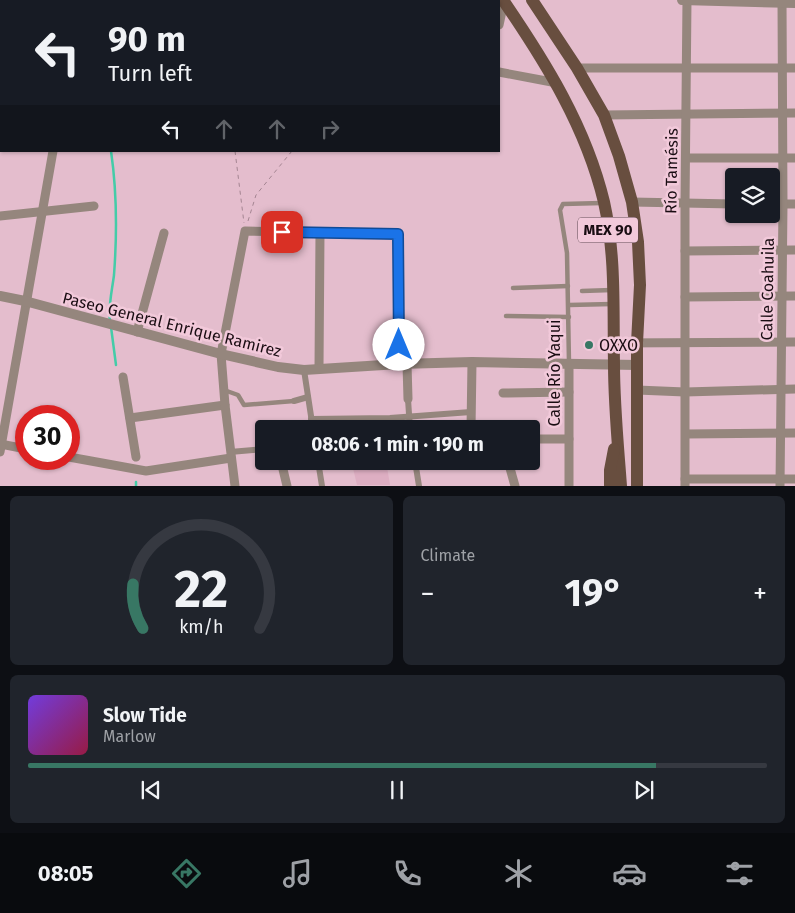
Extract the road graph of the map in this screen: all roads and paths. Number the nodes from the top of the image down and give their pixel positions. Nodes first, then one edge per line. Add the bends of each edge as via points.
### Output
1 (532, 0) edge
2 (682, 0) edge
3 (687, 0) edge
4 (503, 1) edge
5 (782, 1) edge
6 (795, 3) edge
7 (500, 19) edge
8 (686, 67) junction
9 (577, 68) junction
10 (782, 68) junction
11 (795, 68) edge
12 (500, 72) edge
13 (557, 83) junction
14 (687, 114) junction
15 (783, 114) junction
16 (795, 114) edge
17 (604, 115) junction
18 (53, 152) edge
19 (235, 152) edge
20 (291, 152) edge
21 (686, 158) junction
22 (783, 158) junction
23 (795, 158) edge
24 (632, 202) junction
25 (604, 203) junction
26 (685, 204) junction
27 (725, 204) edge
28 (783, 204) junction
29 (795, 204) edge
30 (94, 206) dead end
31 (41, 212) junction
32 (0, 216) edge
33 (245, 231) junction
34 (320, 232) junction
35 (164, 233) dead end
36 (782, 250) junction
37 (795, 250) edge
38 (685, 251) junction
39 (568, 286) junction
40 (513, 288) dead end
41 (614, 290) junction
42 (582, 291) dead end
43 (0, 296) edge
44 (782, 296) junction
45 (795, 296) edge
46 (685, 297) junction
47 (26, 301) junction
48 (613, 304) junction
49 (569, 305) junction
50 (506, 316) dead end
51 (569, 317) junction
52 (137, 332) junction
53 (685, 342) junction
54 (781, 342) junction
55 (795, 342) edge
56 (614, 343) junction
57 (637, 343) junction
58 (221, 354) junction
59 (472, 362) junction
60 (403, 364) junction
61 (568, 364) junction
62 (614, 365) junction
63 (637, 365) junction
64 (319, 368) junction
65 (304, 370) junction
66 (123, 377) dead end
67 (781, 389) junction
68 (795, 389) edge
69 (224, 390) junction
70 (637, 390) junction
71 (569, 392) junction
72 (685, 392) junction
73 (503, 393) dead end
74 (308, 397) junction
75 (408, 399) joint
76 (294, 400) joint
77 (225, 405) junction
78 (471, 412) junction
79 (408, 417) junction
80 (130, 418) junction
81 (311, 419) joint
82 (408, 420) edge
83 (471, 420) edge
84 (617, 432) junction
85 (686, 434) junction
86 (781, 434) junction
87 (795, 434) edge
88 (569, 438) junction
89 (540, 439) edge
90 (1, 447) edge
91 (15, 448) edge
92 (255, 451) edge
93 (231, 455) junction
94 (136, 457) dead end
95 (80, 459) edge
96 (283, 470) edge
97 (319, 470) edge
98 (416, 470) edge
99 (511, 470) edge
100 (795, 479) edge
101 (685, 482) edge
102 (780, 482) edge
103 (637, 483) edge
104 (234, 486) edge
105 (287, 486) edge
106 (322, 486) edge
107 (419, 486) edge
108 (516, 486) edge
109 (569, 486) edge
110 (610, 486) edge
111 (621, 486) edge

1 - 9 main road, MEX 90
2 - 3 street
3 - 5 street
3 - 8 street, Río Tamésis
4 - 7 street
4 - 13 main road, MEX 90
5 - 6 street
5 - 10 street, Calle Coahuila
8 - 9 street
8 - 10 street
8 - 14 street, Río Tamésis
9 - 17 main road, MEX 90
10 - 11 street
10 - 15 street, Calle Coahuila
12 - 13 street
13 - 25 main road, MEX 90 via 593,163
14 - 15 street
14 - 17 street
14 - 21 street, Río Tamésis
15 - 16 street
15 - 22 street, Calle Coahuila
17 - 24 main road, MEX 90
18 - 31 street
19 - 33 path
20 - 33 path via 256,195
21 - 22 street
21 - 26 street, Río Tamésis
22 - 23 street
22 - 28 street, Calle Coahuila
24 - 26 street
24 - 57 main road, MEX 90 via 640,285
25 - 39 lane via 563,204 560,210
25 - 41 main road, MEX 90
26 - 27 street
26 - 38 street, Río Tamésis
28 - 29 street
28 - 36 street, Calle Coahuila
30 - 31 street
31 - 32 street
31 - 47 street
33 - 34 street
33 - 58 street
34 - 60 street via 398,234
34 - 64 street
35 - 52 street
36 - 37 street
36 - 38 street
36 - 44 street, Calle Coahuila
38 - 46 street, Río Tamésis
39 - 40 lane
39 - 49 lane
41 - 42 lane
41 - 48 main road, MEX 90
43 - 47 street, Paseo General Enrique Ramirez
44 - 45 street
44 - 46 street
44 - 54 street, Calle Coahuila
46 - 53 street, Río Tamésis
47 - 52 street, Paseo General Enrique Ramirez
47 - 90 street
48 - 49 lane, Calle Río Yaqui
48 - 56 main road, MEX 90
49 - 51 lane, Calle Río Yaqui
50 - 51 lane
51 - 61 lane, Calle Río Yaqui
52 - 58 street, Paseo General Enrique Ramirez
53 - 54 street
53 - 57 street
53 - 72 street, Río Tamésis
54 - 55 street
54 - 67 street, Calle Coahuila
56 - 57 street
56 - 62 main road, MEX 90
57 - 63 main road, MEX 90
58 - 65 street, Paseo General Enrique Ramirez
58 - 69 street
59 - 60 street, Paseo General Enrique Ramirez
59 - 61 street, Paseo General Enrique Ramirez
59 - 78 street
60 - 64 street, Paseo General Enrique Ramirez
60 - 75 street
61 - 62 street, Paseo General Enrique Ramirez
61 - 71 street, Calle Río Yaqui
62 - 63 street, Paseo General Enrique Ramirez
62 - 84 main road, MEX 90
63 - 70 main road, MEX 90
64 - 65 street, Paseo General Enrique Ramirez
65 - 74 street
66 - 80 street
67 - 68 street
67 - 72 street
67 - 86 street, Calle Coahuila
69 - 76 lane via 238,395 244,405
69 - 77 street
70 - 72 street
70 - 103 main road, MEX 90
71 - 73 street
71 - 88 street, Calle Río Yaqui
72 - 85 street, Río Tamésis
74 - 76 street
74 - 81 street
75 - 79 street
77 - 80 street
77 - 93 street
78 - 79 street
78 - 83 street
79 - 81 street
79 - 82 street
80 - 94 street
84 - 110 main road
84 - 111 main road, MEX 90
85 - 86 street
85 - 101 street, Río Tamésis
86 - 87 street
86 - 102 street, Calle Coahuila
88 - 89 street
88 - 109 street, Calle Río Yaqui
90 - 91 street
92 - 93 street
93 - 95 street via 146,471
93 - 104 street
96 - 105 street
97 - 106 street
98 - 107 street
99 - 108 street
100 - 102 street
101 - 102 street

